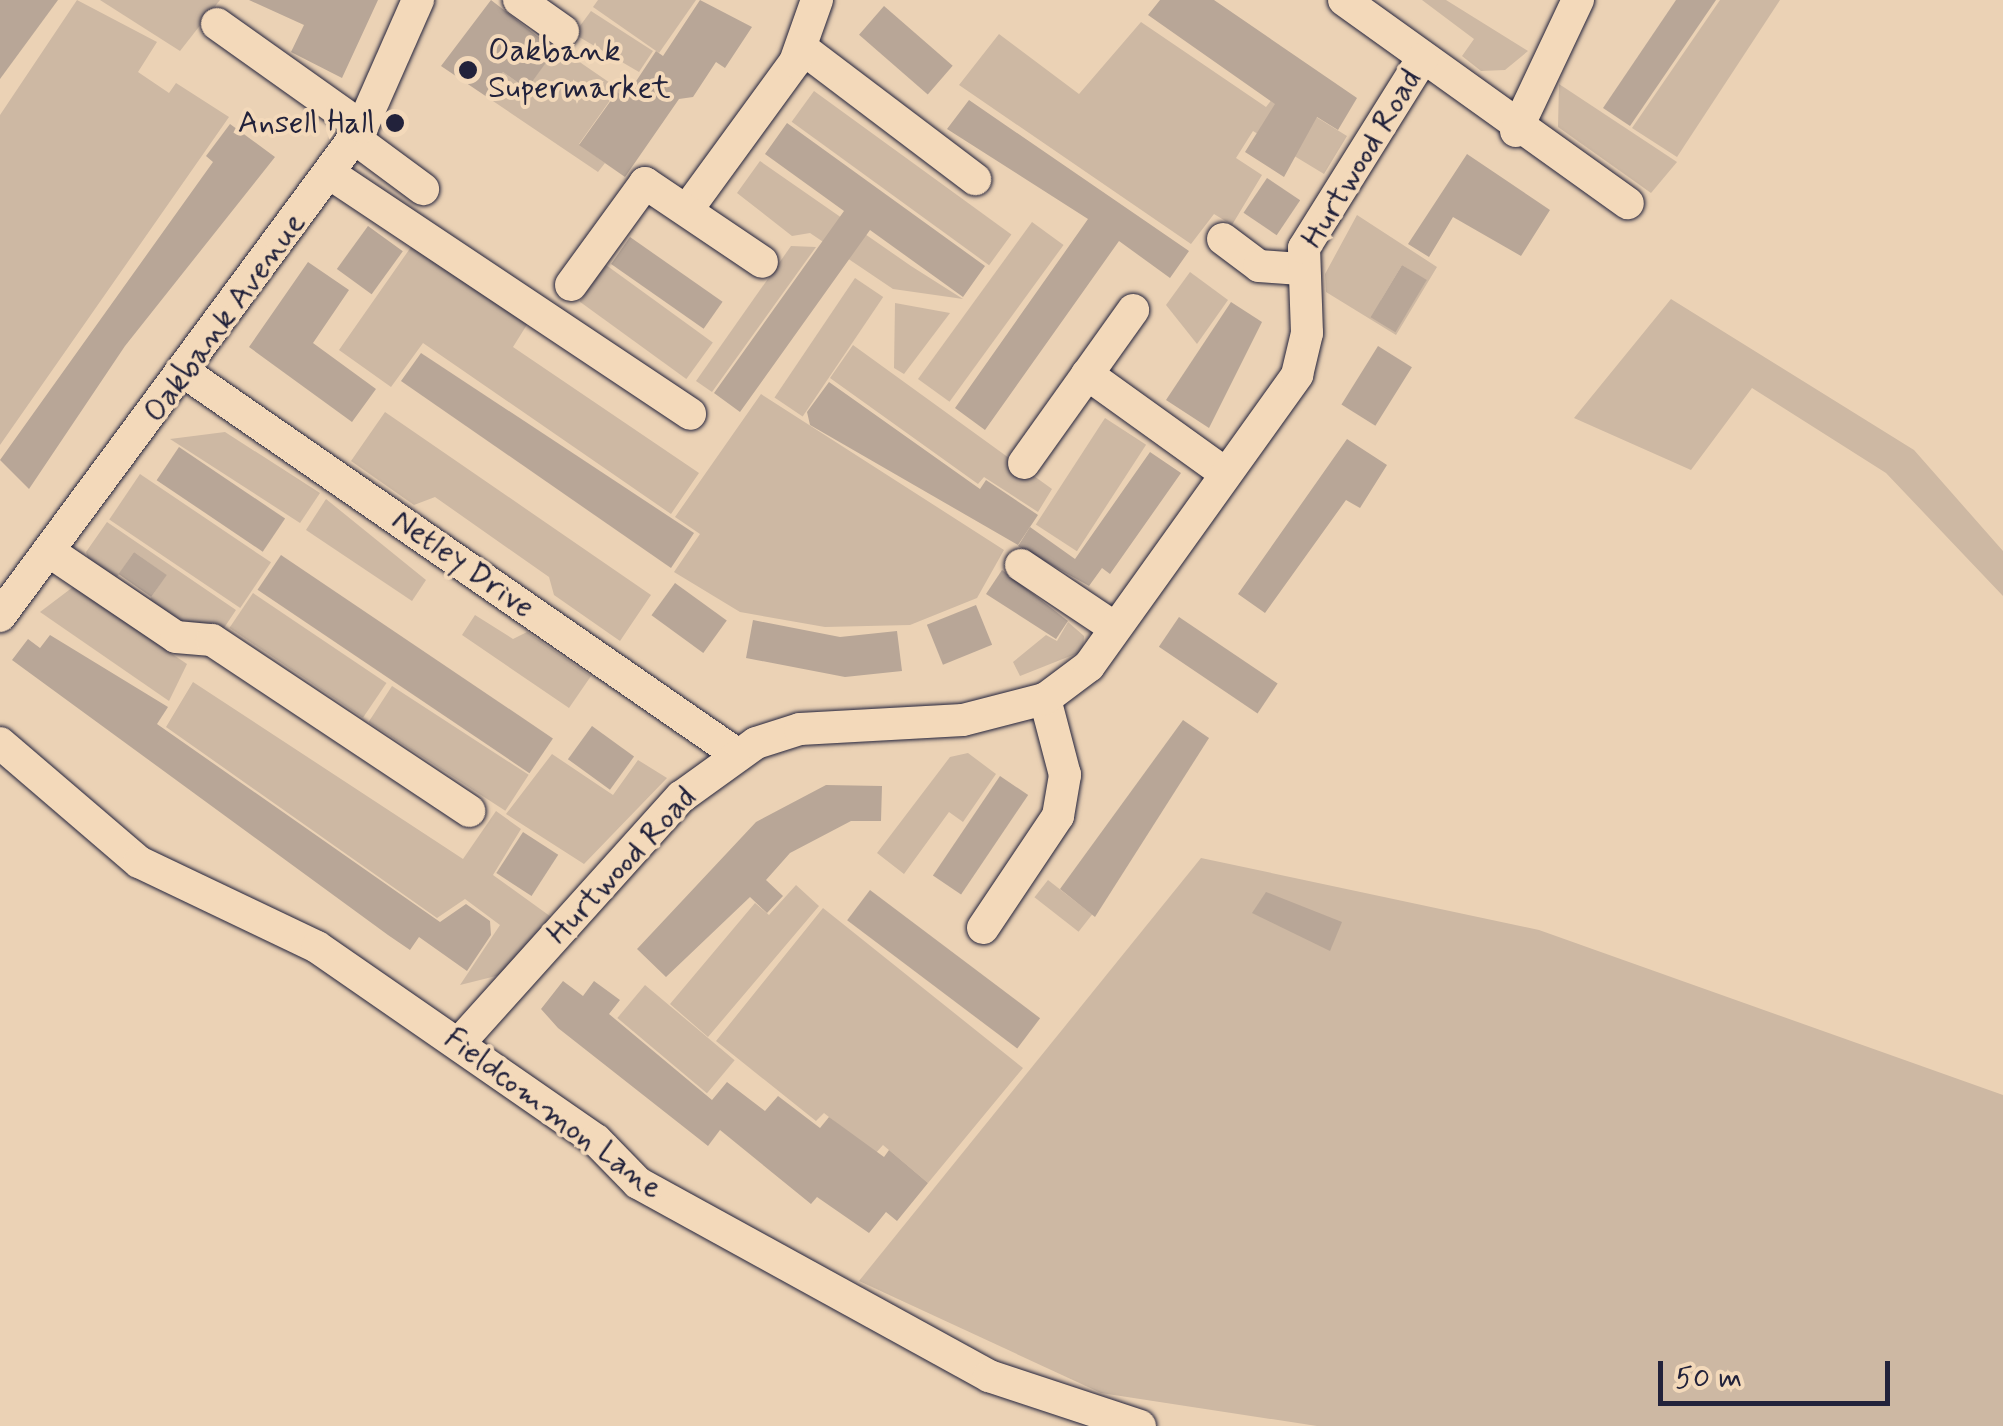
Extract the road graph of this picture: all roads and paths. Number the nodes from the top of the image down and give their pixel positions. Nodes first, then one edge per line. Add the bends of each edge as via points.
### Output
1 (418, 0) edge
2 (519, 0) edge
3 (816, 0) edge
4 (1344, 0) edge
5 (1578, 0) edge
6 (217, 24) dead end
7 (563, 31) dead end
8 (802, 49) junction
9 (1422, 59) junction
10 (1516, 131) junction
11 (358, 133) junction
12 (329, 173) junction
13 (975, 179) dead end
14 (423, 189) dead end
15 (1628, 203) dead end
16 (687, 210) junction
17 (1223, 239) dead end
18 (762, 262) dead end
19 (1301, 269) junction
20 (571, 286) dead end
21 (1133, 310) dead end
22 (188, 374) junction
23 (1088, 374) junction
24 (690, 414) dead end
25 (1024, 463) dead end
26 (1226, 474) junction
27 (50, 552) junction
28 (1021, 565) dead end
29 (0, 616) edge
30 (1116, 628) junction
31 (1045, 700) junction
32 (0, 743) edge
33 (738, 755) junction
34 (469, 811) dead end
35 (983, 928) dead end
36 (461, 1041) junction
37 (1140, 1426) edge

1 - 11 street, Oakbank Avenue
2 - 7 street
3 - 8 street
4 - 9 street
5 - 10 street
6 - 11 street
8 - 13 street
8 - 16 street
9 - 10 street
9 - 19 street, Hurtwood Road via 1304,248
10 - 15 street
11 - 12 street, Oakbank Avenue
11 - 14 street
12 - 22 street, Oakbank Avenue
12 - 24 street
16 - 18 street
16 - 20 street via 644,182
17 - 19 street via 1260,266
19 - 26 street, Hurtwood Road via 1307,333 1297,375
21 - 23 street
22 - 27 street, Oakbank Avenue
22 - 33 street, Netley Drive
23 - 25 street
23 - 26 street
26 - 30 street, Hurtwood Road
27 - 29 street, Oakbank Avenue
27 - 34 street via 176,637 212,640
28 - 30 street
30 - 31 street, Hurtwood Road via 1089,666
31 - 33 street, Hurtwood Road via 907,730 800,729
31 - 35 street via 1064,774 1058,816
32 - 36 street, Fieldcommon Lane via 140,862 317,947
33 - 36 street, Hurtwood Road via 681,797
36 - 37 street, Fieldcommon Lane via 596,1140 638,1184 842,1302 989,1376

